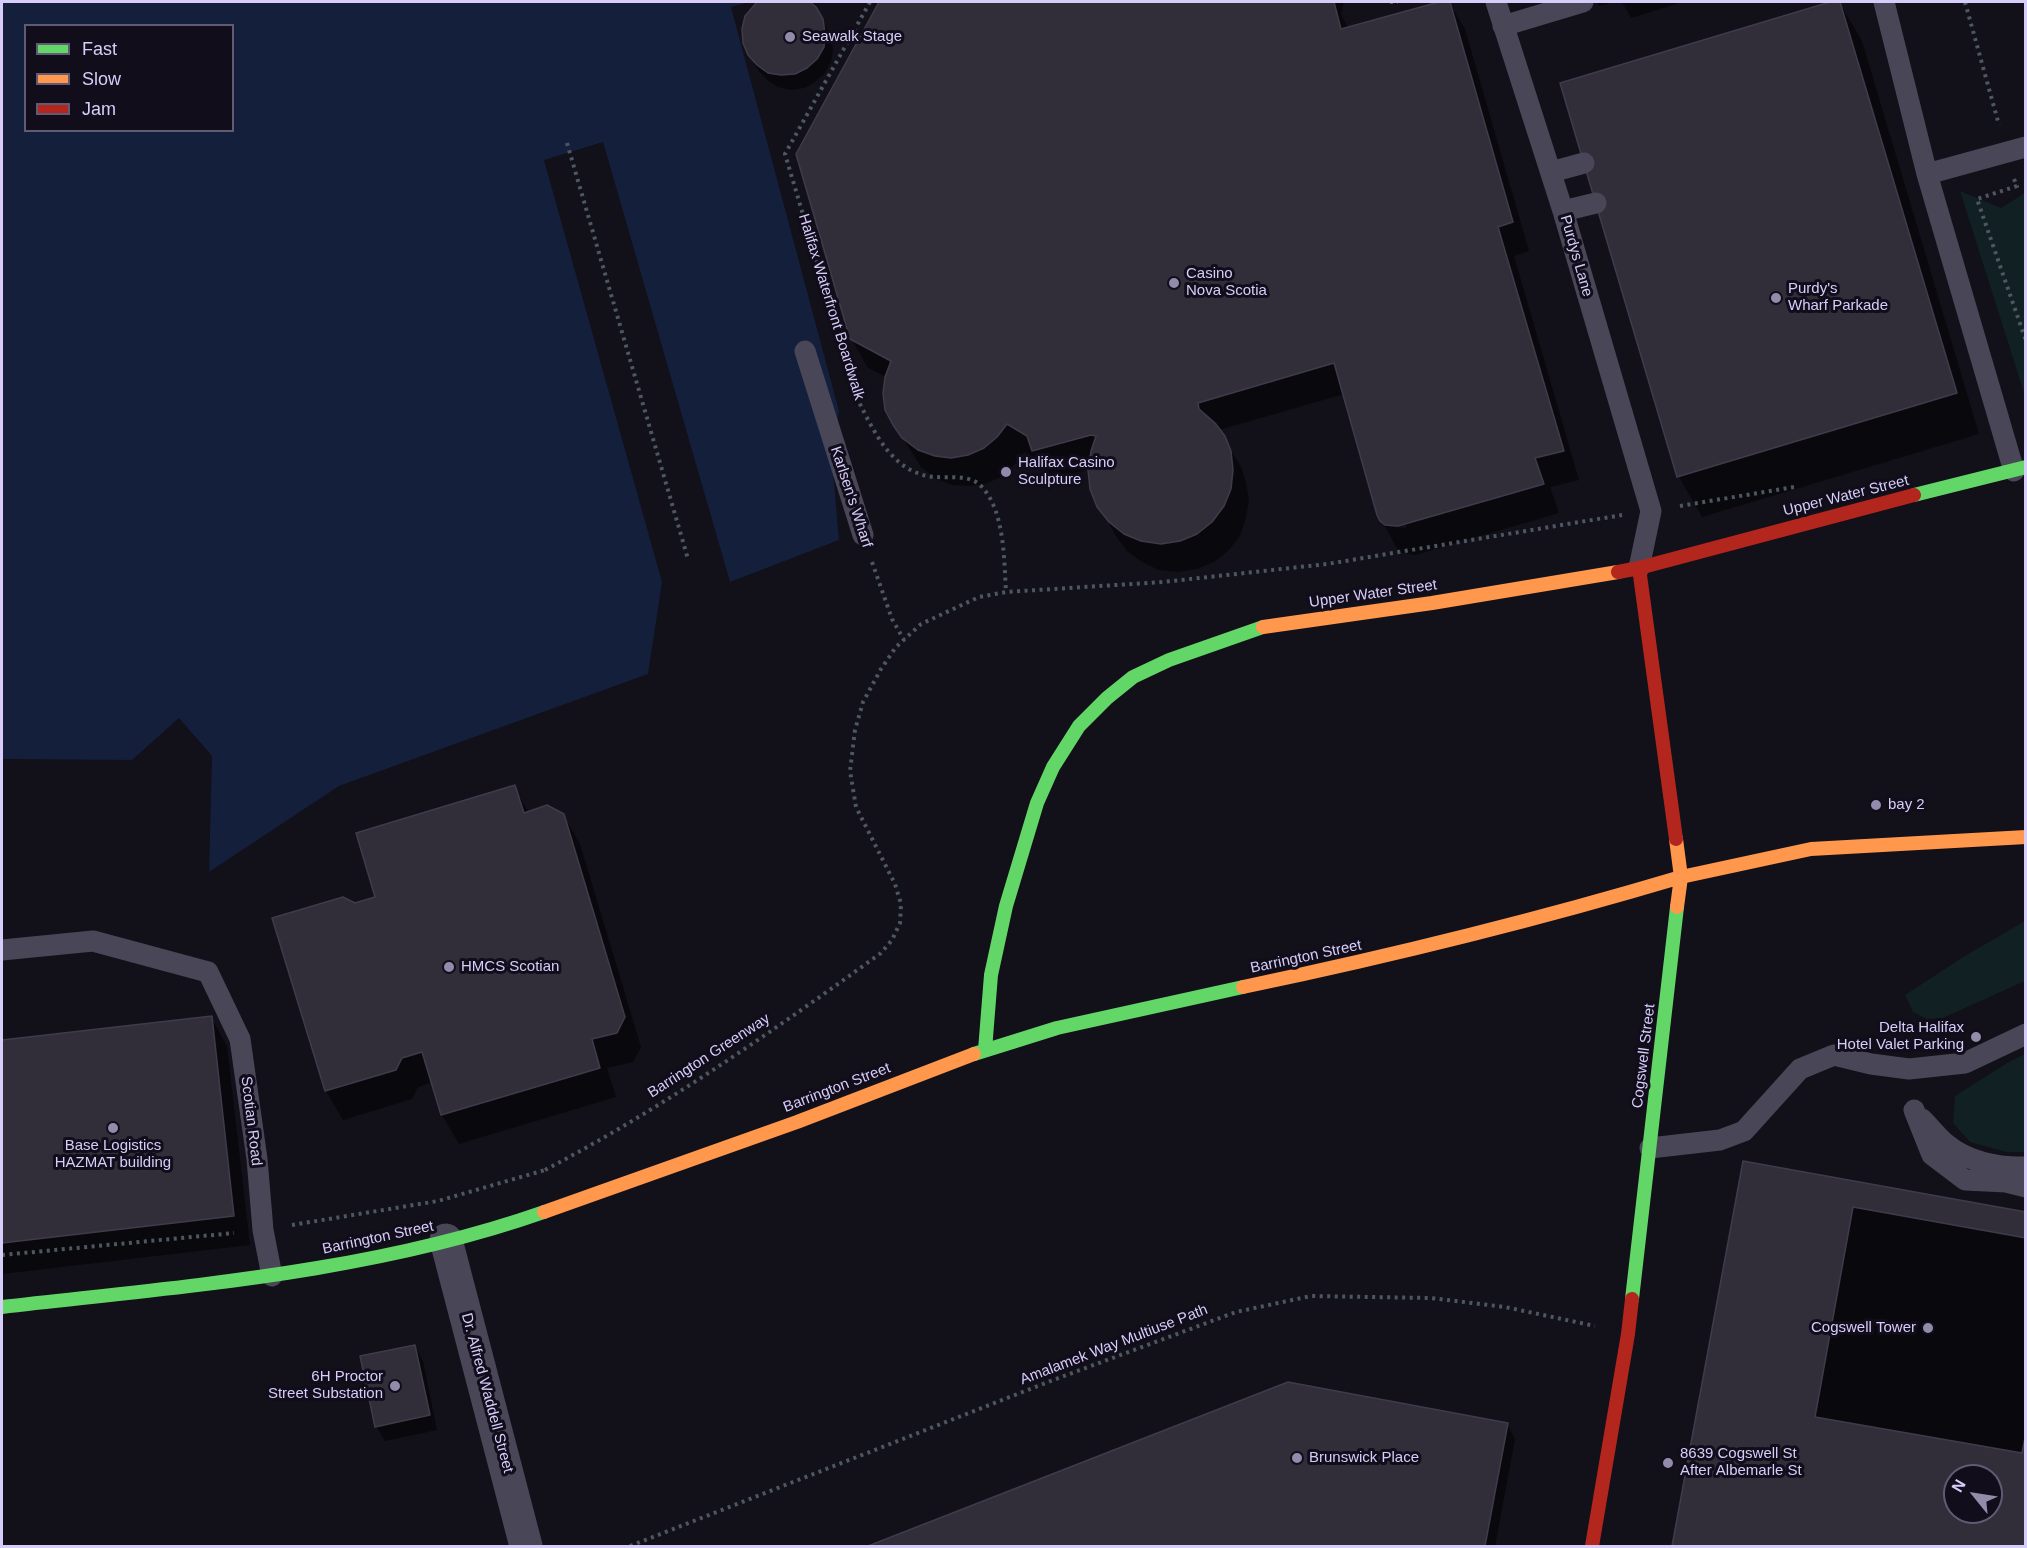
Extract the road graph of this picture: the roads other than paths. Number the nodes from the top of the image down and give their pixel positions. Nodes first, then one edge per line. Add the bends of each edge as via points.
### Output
1 (1496, 2) edge
2 (1583, 2) edge
3 (1884, 2) edge
4 (1503, 26) junction
5 (2016, 150) edge
6 (1584, 163) dead end
7 (1551, 172) junction
8 (1927, 174) junction
9 (1596, 203) dead end
10 (1563, 211) junction
11 (805, 351) dead end
12 (2020, 469) edge
13 (863, 535) road end
14 (1639, 568) junction
15 (2025, 837) edge
16 (1681, 877) junction
17 (2, 950) edge
18 (2025, 1034) edge
19 (985, 1050) junction
20 (1650, 1148) junction
21 (2025, 1167) edge
22 (2025, 1186) edge
23 (446, 1240) junction
24 (272, 1276) junction
25 (2, 1307) edge
26 (526, 1546) edge
27 (1592, 1546) edge

1 - 4 lane
2 - 4 lane
3 - 8 lane
4 - 7 lane, Purdys Lane
5 - 8 lane
6 - 7 lane
7 - 10 lane, Purdys Lane
8 - 12 lane
9 - 10 lane
10 - 14 lane, Purdys Lane via 1651,511
11 - 13 lane, Karlsen's Wharf
12 - 14 main road, Upper Water Street
14 - 16 main road, Cogswell Street
14 - 19 main road, Upper Water Street via 1256,628 1133,677 1079,726 1036,803 994,963
15 - 16 main road, Barrington Street via 1811,849
16 - 19 main road, Barrington Street via 1588,905 1361,962 1057,1028
16 - 20 main road, Cogswell Street
17 - 24 lane, Scotian Road via 93,941 208,972 240,1039
18 - 20 lane via 1965,1063 1909,1069 1834,1055 1800,1069 1744,1131 1720,1140
19 - 23 main road, Barrington Street via 797,1122 534,1215
20 - 27 main road, Cogswell Street via 1628,1334
21 - 22 lane via 2008,1168 1973,1160 1946,1144 1914,1110 1932,1155 1965,1180
23 - 24 main road, Barrington Street via 401,1253
23 - 26 street, Dr. Alfred Waddell Street
24 - 25 main road, Barrington Street

